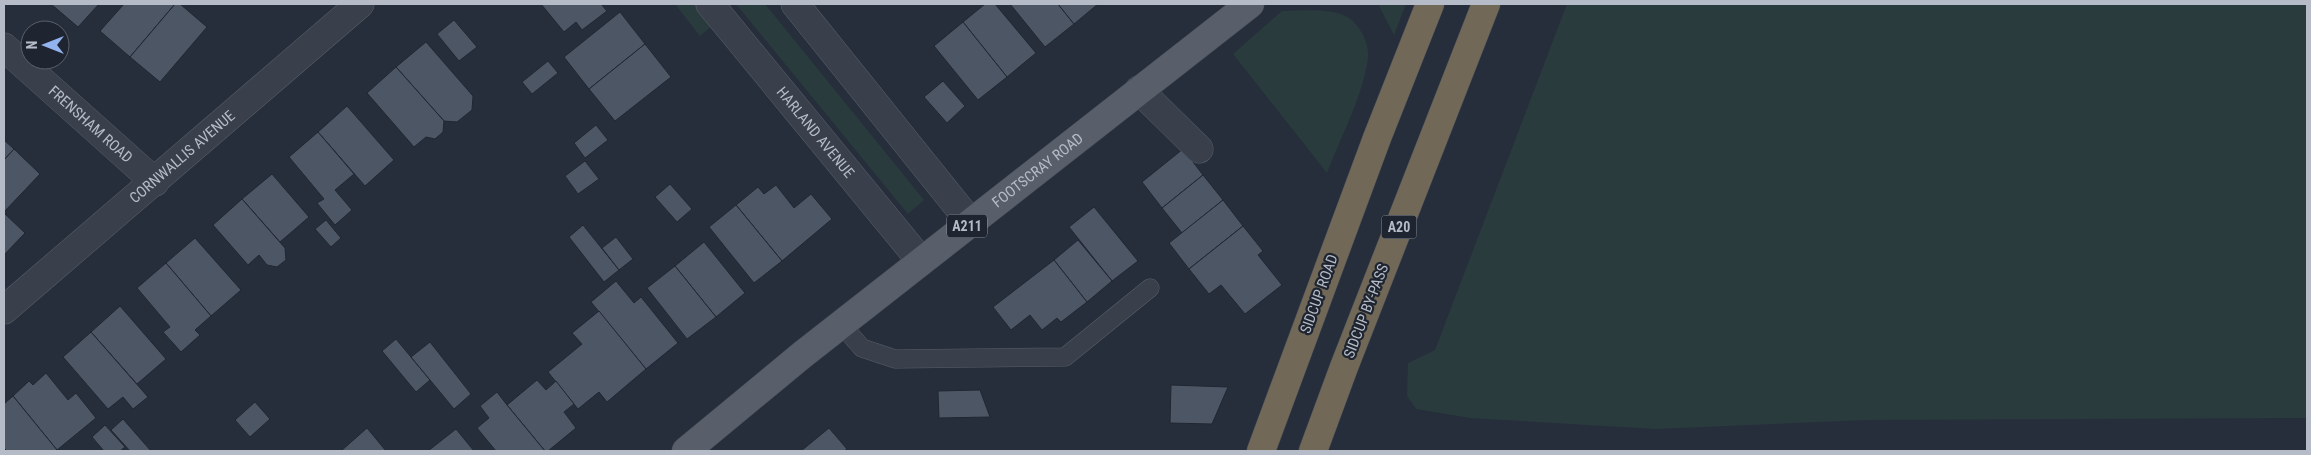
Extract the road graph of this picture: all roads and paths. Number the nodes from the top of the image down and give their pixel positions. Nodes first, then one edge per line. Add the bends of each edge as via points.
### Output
1 (360, 4) edge
2 (710, 4) edge
3 (795, 4) edge
4 (1250, 4) edge
5 (1430, 4) edge
6 (1486, 4) edge
7 (4, 47) edge
8 (1139, 90) junction
9 (1199, 149) dead end
10 (156, 182) junction
11 (971, 223) junction
12 (921, 261) junction
13 (1150, 288) dead end
14 (4, 310) edge
15 (841, 324) junction
16 (686, 451) edge
17 (1261, 451) edge
18 (1314, 451) edge

1 - 10 street, CORNWALLIS AVENUE
2 - 12 street, HARLAND AVENUE
3 - 11 street
4 - 8 main road, FOOTSCRAY ROAD / A211
5 - 17 highway, SIDCUP ROAD
6 - 18 highway, SIDCUP BY-PASS / A20
7 - 10 street, FRENSHAM ROAD
8 - 9 street
8 - 11 main road, FOOTSCRAY ROAD / A211
10 - 14 street, CORNWALLIS AVENUE
11 - 12 main road, FOOTSCRAY ROAD / A211
12 - 15 main road, FOOTSCRAY ROAD / A211
13 - 15 lane via 1065,357 895,359 862,348
15 - 16 main road, FOOTSCRAY ROAD / A211

